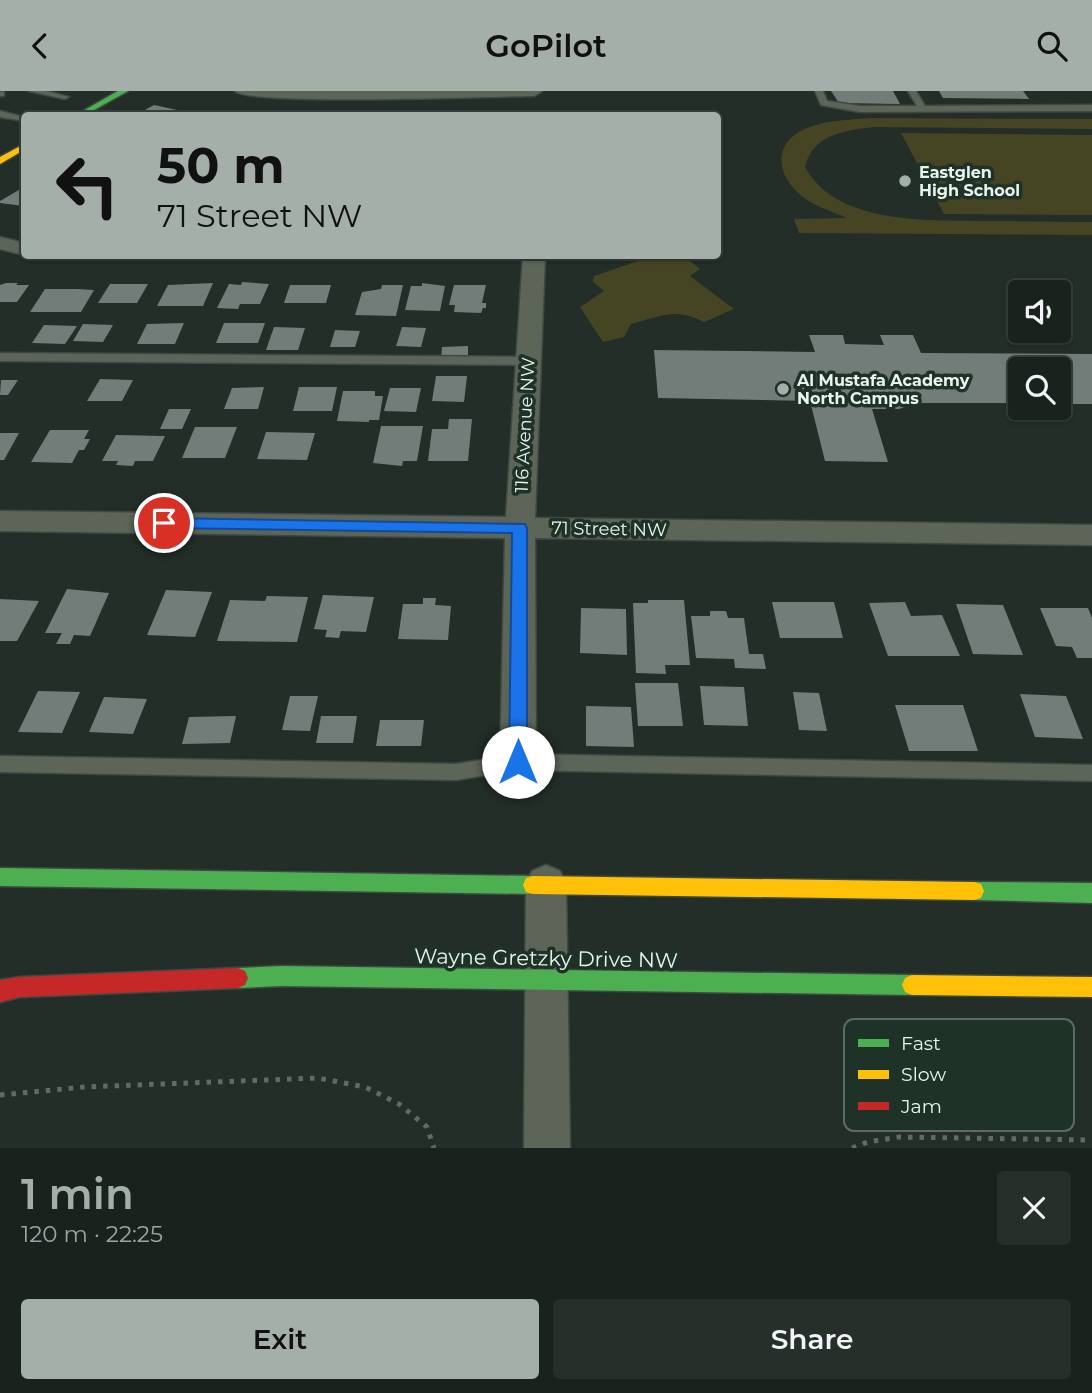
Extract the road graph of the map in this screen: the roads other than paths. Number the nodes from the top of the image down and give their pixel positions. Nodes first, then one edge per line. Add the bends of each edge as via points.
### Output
1 (33, 91) edge
2 (124, 91) edge
3 (243, 91) edge
4 (819, 91) edge
5 (912, 91) edge
6 (539, 95) edge
7 (65, 97) dead end
8 (922, 108) junction
9 (1092, 108) edge
10 (86, 112) edge
11 (0, 114) edge
12 (21, 118) edge
13 (21, 149) edge
14 (0, 161) edge
15 (0, 243) edge
16 (21, 248) edge
17 (534, 259) edge
18 (0, 357) edge
19 (529, 361) junction
20 (0, 521) edge
21 (520, 528) junction
22 (1092, 535) edge
23 (518, 762) junction
24 (0, 764) edge
25 (1092, 773) edge
26 (0, 877) edge
27 (546, 884) junction
28 (1092, 893) edge
29 (546, 979) junction
30 (1092, 987) edge
31 (0, 991) edge
32 (547, 1148) edge

1 - 7 lane
2 - 10 main road
3 - 6 street
4 - 8 lane via 824,103 835,106
5 - 8 lane
8 - 9 lane
11 - 12 lane
13 - 14 main road
15 - 16 street
17 - 19 street, 116 Avenue NW
18 - 19 lane
19 - 21 street, 116 Avenue NW
20 - 21 street, 71 Street NW
21 - 22 street, 71 Street NW
21 - 23 street, 116 Avenue NW
23 - 24 lane via 456,772
23 - 25 lane
26 - 27 main road
27 - 28 main road
27 - 29 street
29 - 30 main road, Wayne Gretzky Drive NW
29 - 31 main road, Wayne Gretzky Drive NW via 281,976
29 - 32 street

